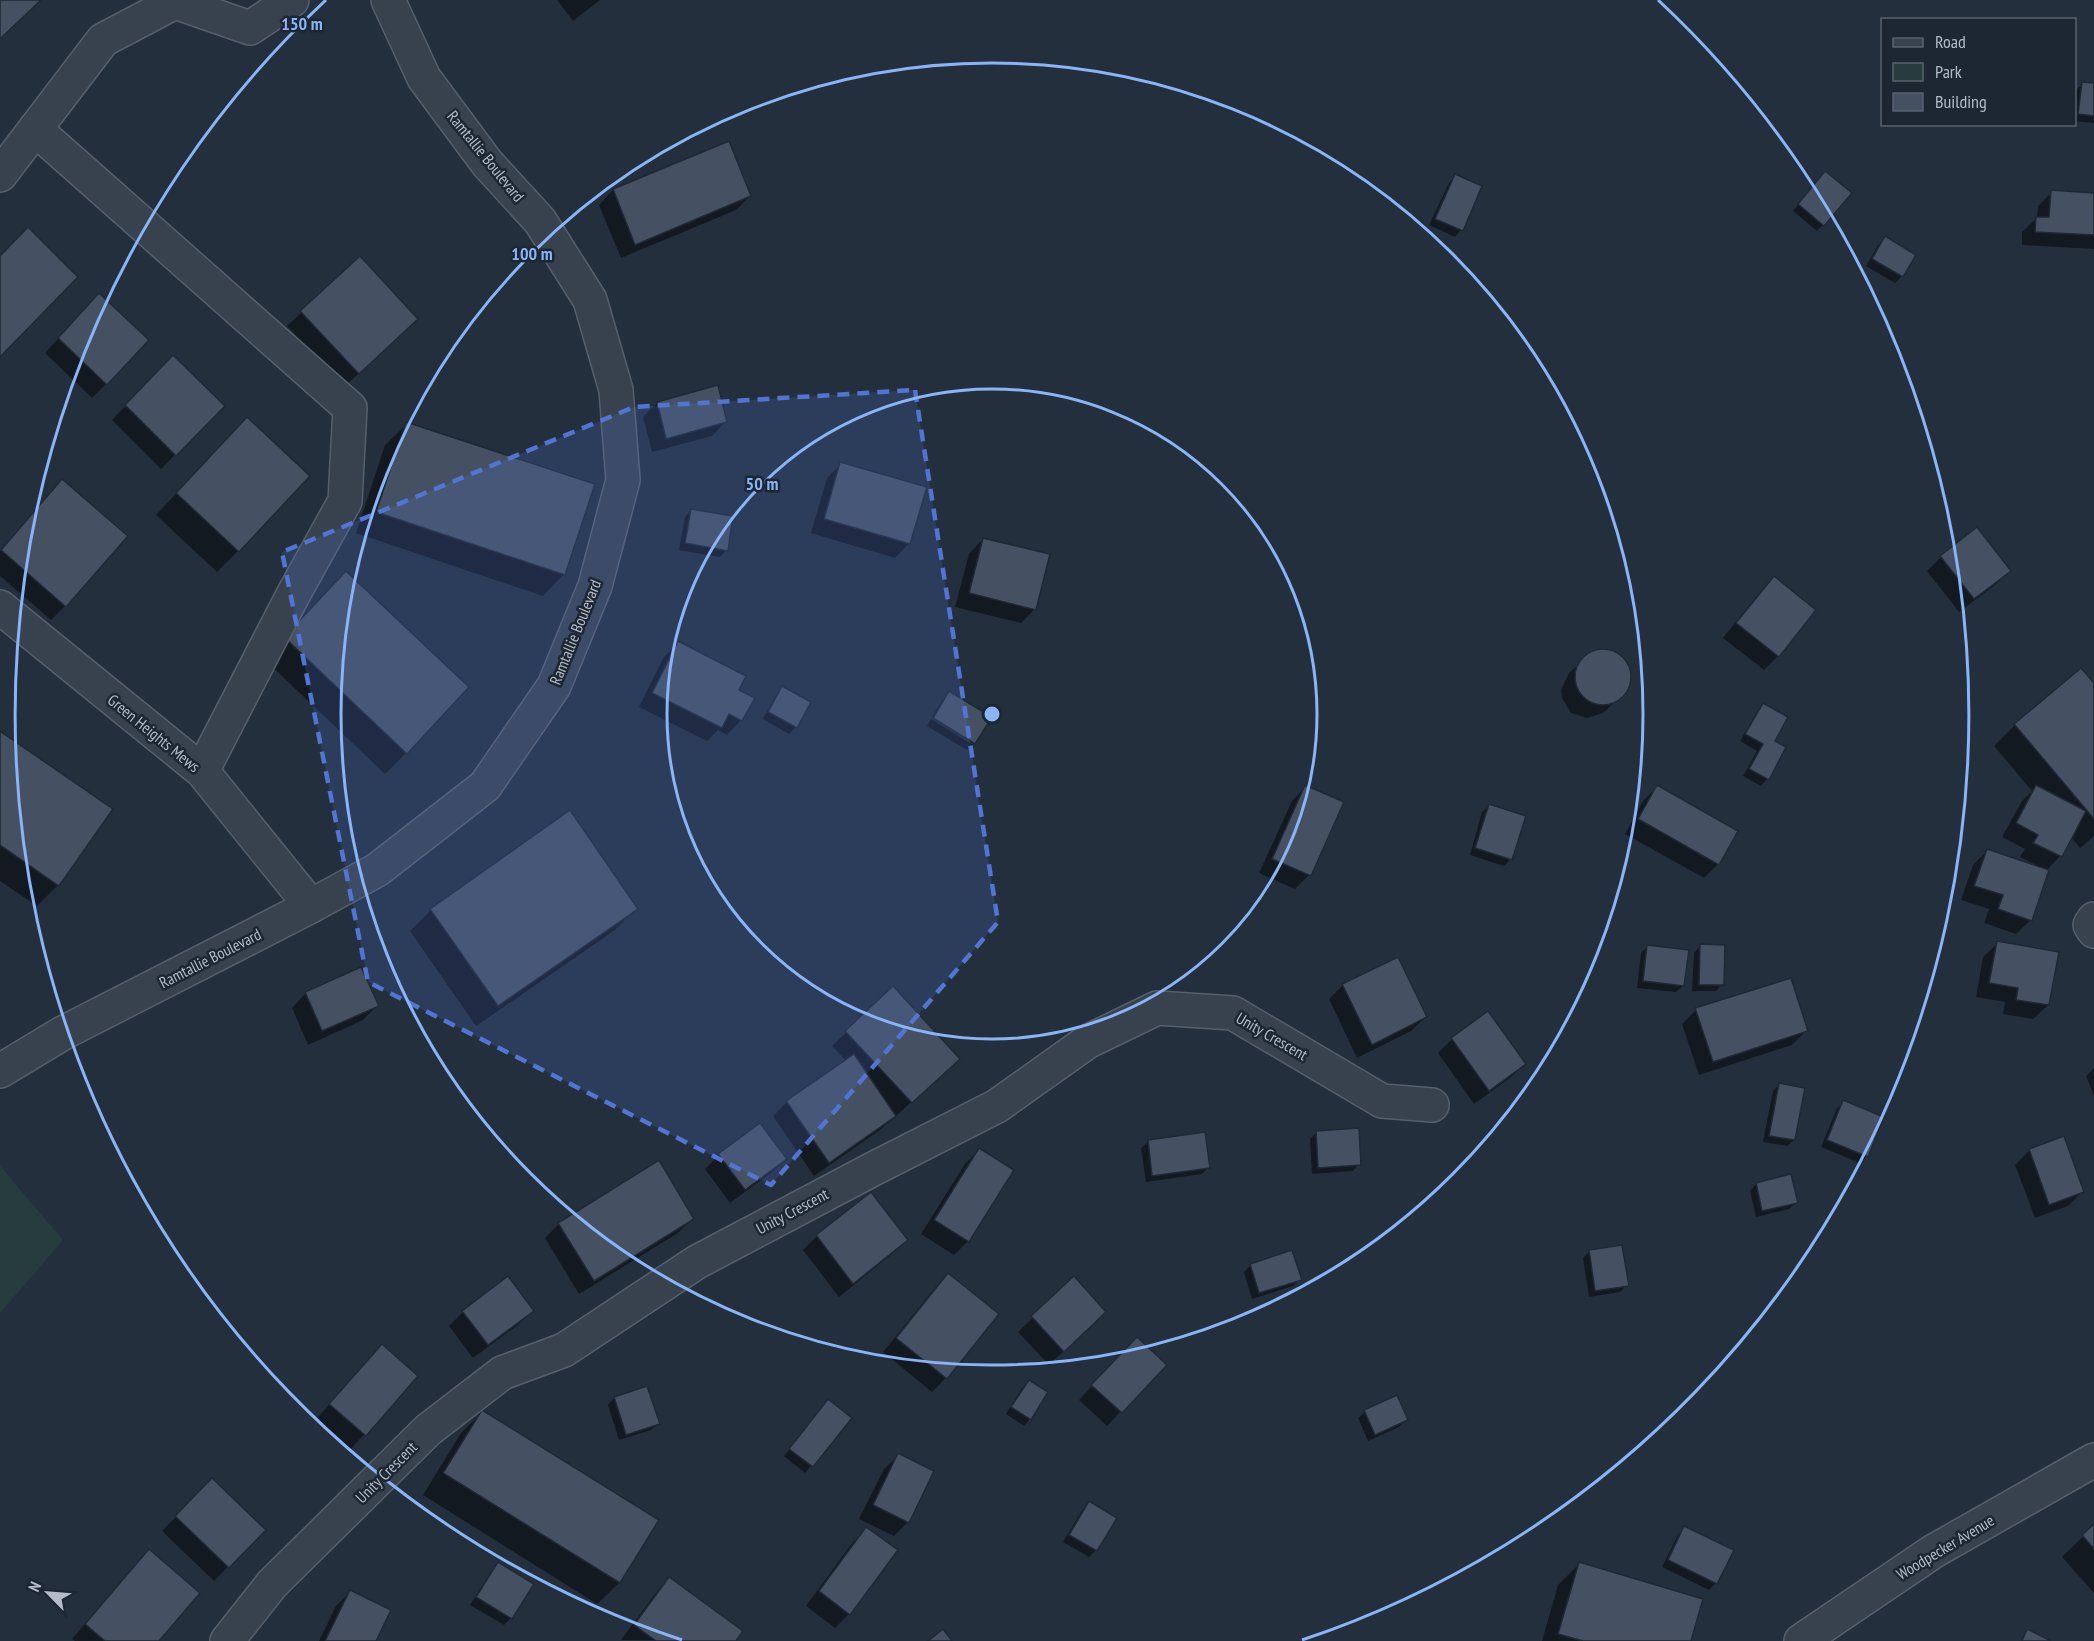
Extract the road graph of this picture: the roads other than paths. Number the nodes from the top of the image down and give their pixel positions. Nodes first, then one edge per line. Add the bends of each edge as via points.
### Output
1 (292, 0) edge
2 (388, 0) edge
3 (35, 129) junction
4 (0, 175) edge
5 (0, 607) edge
6 (202, 771) junction
7 (311, 906) junction
8 (2094, 919) edge
9 (2094, 931) edge
10 (0, 1071) edge
11 (1432, 1106) dead end
12 (2094, 1460) edge
13 (227, 1641) edge
14 (1801, 1641) edge

1 - 3 street via 250,28 175,2 103,40
2 - 7 street, Ramtallie Boulevard via 424,78 487,163 540,221 590,300 616,390 622,480 595,586 554,686 485,786 377,870
3 - 4 street
3 - 6 street via 350,408 345,501
5 - 6 street, Green Heights Mews
6 - 7 street, Green Heights Mews
7 - 10 street, Ramtallie Boulevard via 63,1033
8 - 9 street via 2090,925
11 - 13 street, Unity Crescent via 1382,1101 1233,1013 1157,1008 1087,1042 997,1106 697,1262 564,1350 502,1373 428,1430 272,1584
12 - 14 street, Woodpecker Avenue via 1934,1551

